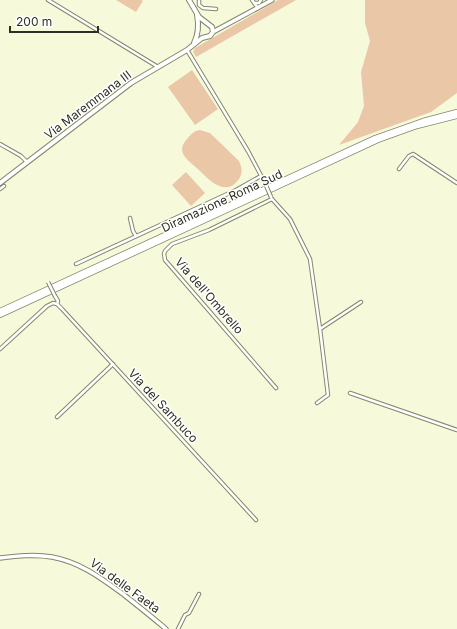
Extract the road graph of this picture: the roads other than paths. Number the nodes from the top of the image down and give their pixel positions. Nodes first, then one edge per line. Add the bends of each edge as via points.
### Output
1 (48, 0) edge
2 (189, 0) edge
3 (199, 0) edge
4 (262, 0) edge
5 (272, 0) edge
6 (252, 1) edge
7 (263, 5) junction
8 (258, 8) junction
9 (216, 9) dead end
10 (250, 12) junction
11 (196, 13) junction
12 (206, 22) junction
13 (224, 25) junction
14 (198, 26) junction
15 (211, 26) junction
16 (213, 32) junction
17 (198, 34) junction
18 (202, 38) junction
19 (189, 49) junction
20 (158, 67) junction
21 (457, 112) edge
22 (457, 116) edge
23 (0, 144) edge
24 (28, 162) junction
25 (399, 169) dead end
26 (261, 176) junction
27 (0, 183) edge
28 (457, 184) edge
29 (4, 186) dead end
30 (0, 190) edge
31 (272, 198) junction
32 (130, 218) dead end
33 (136, 236) junction
34 (76, 264) dead end
35 (46, 277) dead end
36 (361, 302) dead end
37 (57, 304) junction
38 (0, 310) edge
39 (0, 315) edge
40 (320, 329) junction
41 (0, 349) edge
42 (113, 364) junction
43 (276, 388) dead end
44 (350, 393) dead end
45 (317, 403) dead end
46 (57, 417) dead end
47 (457, 430) edge
48 (256, 520) dead end
49 (0, 558) edge
50 (199, 594) dead end
51 (166, 629) edge
52 (178, 629) edge

1 - 20 street
2 - 11 main road
3 - 9 street via 199,5 203,8
4 - 6 street via 259,3
4 - 7 street
5 - 7 street
6 - 8 street
6 - 10 street
7 - 8 street
8 - 10 street
10 - 13 street
11 - 12 main road
11 - 14 main road
12 - 14 main road
12 - 15 main road
13 - 15 street
13 - 16 street
14 - 17 main road
15 - 16 main road
16 - 18 main road, Via Maremmana III via 210,36
17 - 18 main road
17 - 19 main road
18 - 19 main road, Via Maremmana III
19 - 20 main road, Via Maremmana III
19 - 26 street
20 - 24 main road, Via Maremmana III via 131,84
21 - 38 highway, Diramazione Roma Sud via 375,138
22 - 39 highway, Diramazione Roma Sud via 417,126 378,140
23 - 24 street
24 - 27 main road, Via Maremmana III
25 - 28 street via 413,154
26 - 31 street, bridge
26 - 33 street
29 - 30 street
31 - 40 street via 290,219 308,254
31 - 43 street, Via dell'Ombrello via 209,230 172,244 166,248 164,254 165,260
32 - 33 street
33 - 34 street
35 - 37 street, bridge via 58,301
36 - 40 street
37 - 41 street via 47,306
37 - 42 street, Via del Sambuco
40 - 45 street via 328,395
42 - 46 street
42 - 48 street, Via del Sambuco
44 - 47 street
49 - 51 street, Via delle Faeta via 35,555 65,560 82,567 98,576
50 - 52 street

